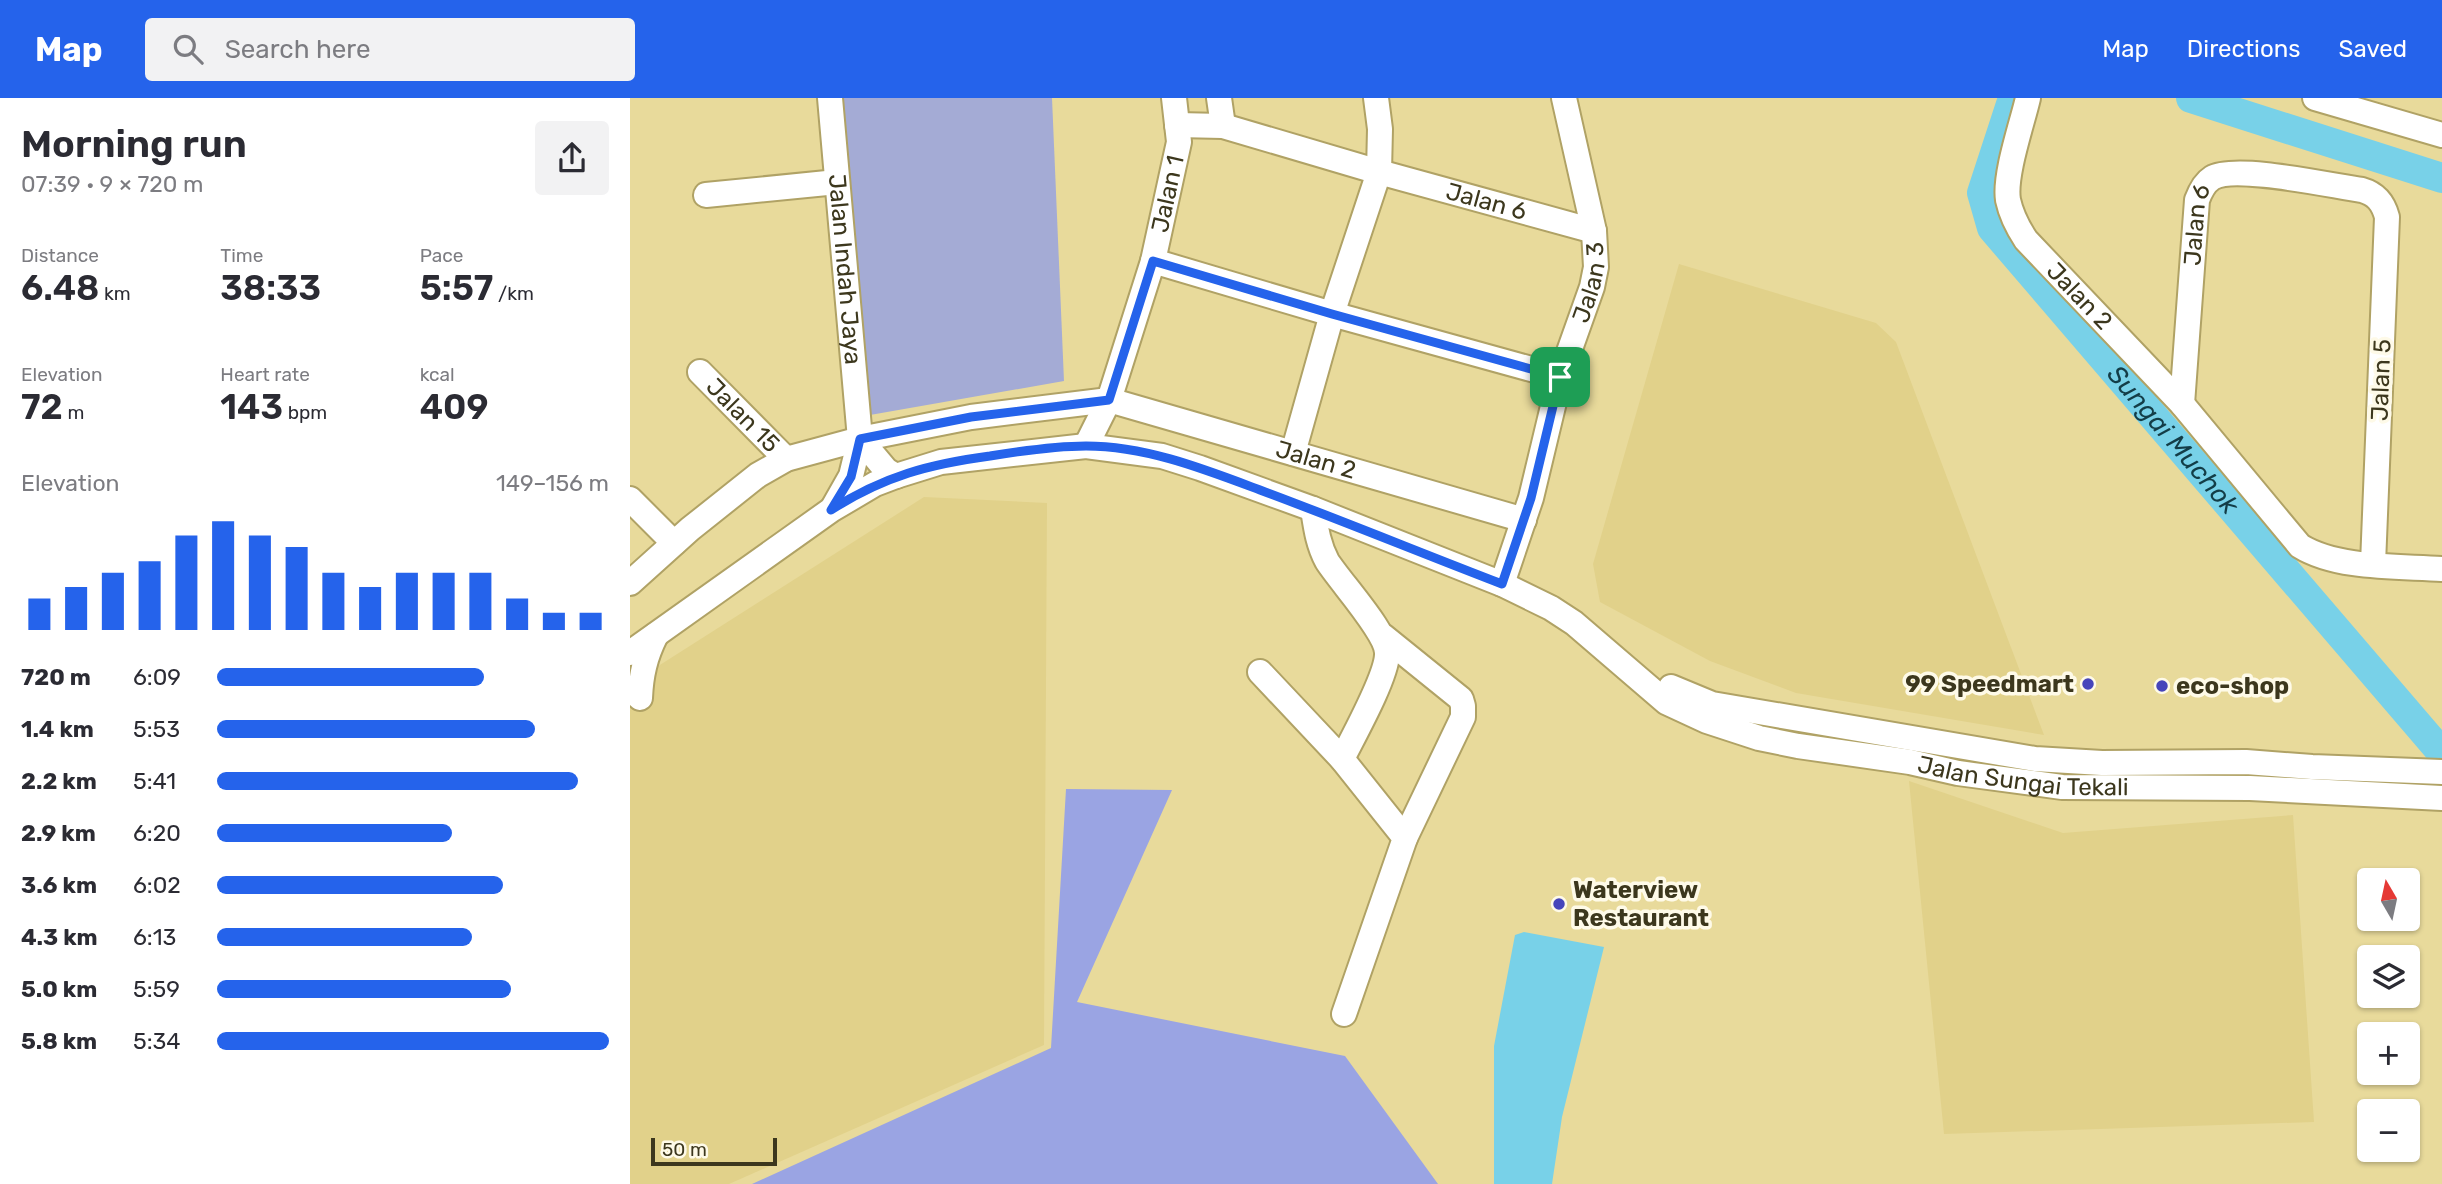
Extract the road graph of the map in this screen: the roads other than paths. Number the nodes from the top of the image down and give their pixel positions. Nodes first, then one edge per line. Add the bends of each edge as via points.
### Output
1 (830, 98) edge
2 (1174, 98) edge
3 (1219, 98) edge
4 (1376, 98) edge
5 (1564, 98) edge
6 (2028, 98) edge
7 (2315, 98) edge
8 (2374, 107) edge
9 (1177, 125) junction
10 (1223, 126) junction
11 (2442, 135) edge
12 (1379, 172) junction
13 (837, 182) junction
14 (706, 195) dead end
15 (2378, 198) joint
16 (1594, 231) junction
17 (1153, 261) junction
18 (1332, 314) junction
19 (700, 372) dead end
20 (1560, 377) junction
21 (1109, 400) junction
22 (2182, 404) junction
23 (860, 439) junction
24 (1086, 446) junction
25 (1293, 453) junction
26 (786, 459) junction
27 (896, 476) junction
28 (630, 499) edge
29 (1313, 509) junction
30 (831, 510) junction
31 (1524, 520) junction
32 (674, 543) junction
33 (2373, 564) junction
34 (2442, 569) edge
35 (630, 583) edge
36 (1502, 584) junction
37 (656, 635) junction
38 (1383, 636) junction
39 (630, 653) edge
40 (1626, 667) junction
41 (1260, 672) dead end
42 (635, 692) edge
43 (1342, 759) junction
44 (2442, 772) edge
45 (2442, 797) edge
46 (1405, 838) junction
47 (1344, 1014) dead end

1 - 13 street, Jalan Indah Jaya
2 - 9 street, Jalan 1
3 - 10 street
4 - 12 street
5 - 16 street, Jalan 3
6 - 22 street, Jalan 2 via 2008,179 2008,200 2018,228
7 - 8 street
8 - 11 street
9 - 10 street, Jalan 6
9 - 17 street, Jalan 1 via 1179,142
10 - 12 street, Jalan 6
12 - 16 street, Jalan 6
12 - 18 street
13 - 14 street
13 - 23 street, Jalan Indah Jaya
15 - 22 street, Jalan 6 via 2362,190 2244,172 2210,178 2197,200
15 - 33 street, Jalan 5 via 2387,216
16 - 20 street, Jalan 3 via 1592,287
17 - 18 street
17 - 21 street, Jalan 1
18 - 20 street
18 - 25 street
19 - 26 street, Jalan 15
20 - 31 street, Jalan 3
21 - 23 street via 971,417
21 - 24 street, Jalan 1
21 - 25 street, Jalan 2
22 - 33 street, Jalan 2 via 2300,546 2322,556
23 - 26 street
23 - 27 street
23 - 30 street, Jalan Indah Jaya via 851,477
24 - 27 street, Jalan Sungai Tekali via 942,463
24 - 29 street, Jalan Sungai Tekali via 1162,456
25 - 31 street, Jalan 2
26 - 32 street via 758,475
27 - 30 street, Jalan Sungai Tekali
28 - 32 street
29 - 36 street, Jalan Sungai Tekali
29 - 38 street via 1317,539 1327,561
30 - 37 street, Jalan Sungai Tekali
31 - 36 street, Jalan 3
32 - 35 street
33 - 34 street, Jalan 2
36 - 40 street, Jalan Sungai Tekali via 1574,623
37 - 39 street, Jalan Sungai Tekali
37 - 42 street
38 - 43 street via 1388,653 1385,667
38 - 46 street via 1464,706 1463,717
40 - 44 street, Jalan Sungai Tekali via 1712,704 2035,759 2246,762
40 - 45 street, Jalan Sungai Tekali via 1666,702 1759,738 1984,778 2062,787 2250,788
41 - 43 street
43 - 46 street
46 - 47 street

